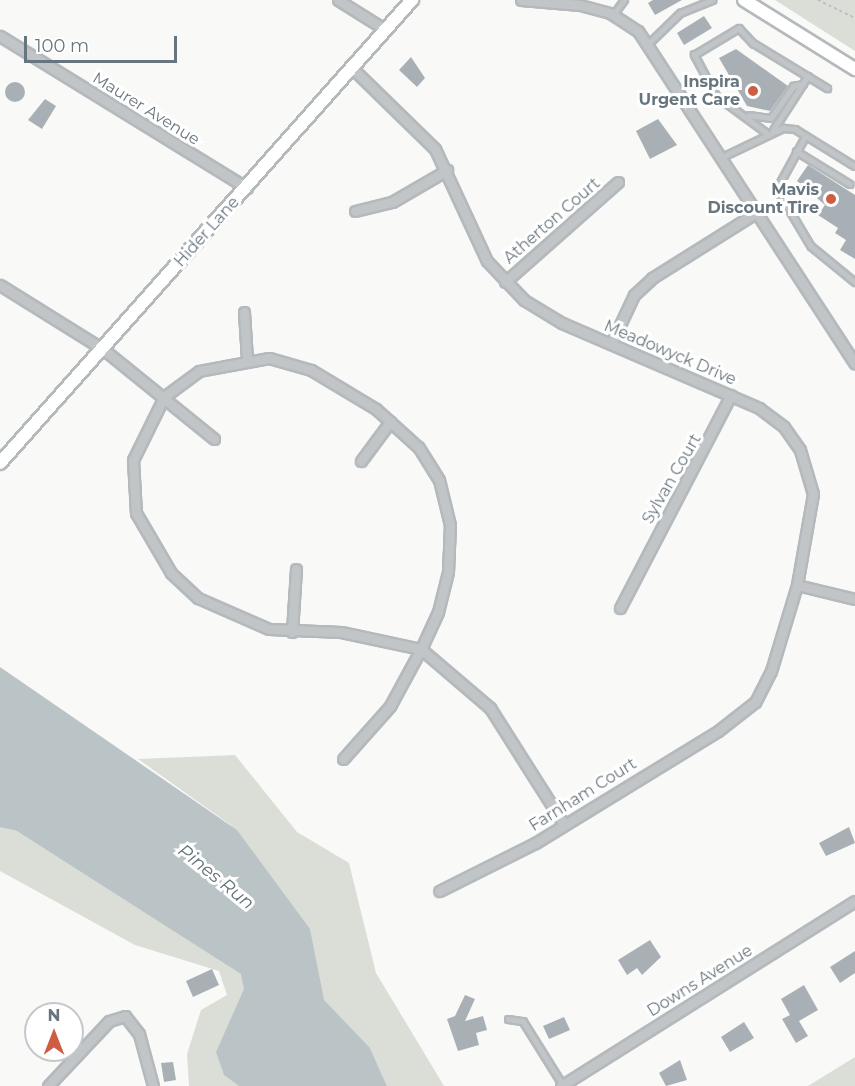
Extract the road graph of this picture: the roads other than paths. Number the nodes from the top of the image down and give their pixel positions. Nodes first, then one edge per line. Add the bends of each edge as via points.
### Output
1 (338, 0) edge
2 (412, 0) edge
3 (521, 0) edge
4 (624, 0) edge
5 (712, 0) edge
6 (744, 0) edge
7 (574, 2) edge
8 (613, 15) junction
9 (386, 30) junction
10 (0, 36) edge
11 (648, 44) junction
12 (352, 69) junction
13 (855, 69) edge
14 (808, 76) junction
15 (803, 84) junction
16 (827, 88) dead end
17 (716, 96) junction
18 (773, 130) junction
19 (766, 133) junction
20 (806, 136) junction
21 (796, 151) junction
22 (720, 158) junction
23 (855, 166) edge
24 (447, 170) junction
25 (618, 182) dead end
26 (850, 184) dead end
27 (247, 188) junction
28 (355, 211) dead end
29 (754, 214) junction
30 (505, 282) junction
31 (855, 282) edge
32 (0, 285) edge
33 (244, 312) dead end
34 (611, 344) junction
35 (103, 349) junction
36 (247, 360) junction
37 (855, 364) edge
38 (731, 395) junction
39 (164, 397) junction
40 (390, 422) junction
41 (214, 439) dead end
42 (361, 460) dead end
43 (0, 463) edge
44 (296, 569) dead end
45 (797, 585) junction
46 (855, 599) edge
47 (620, 608) dead end
48 (291, 632) junction
49 (422, 649) junction
50 (738, 716) joint
51 (343, 759) dead end
52 (563, 823) junction
53 (439, 891) dead end
54 (855, 902) edge
55 (508, 1019) dead end
56 (562, 1085) edge
57 (48, 1086) edge
58 (153, 1086) edge

1 - 9 street
2 - 9 street, Hider Lane
3 - 7 street
4 - 8 lane
5 - 11 lane via 680,13
6 - 13 street
7 - 8 street
8 - 11 street
9 - 12 street, Hider Lane
10 - 27 street, Maurer Avenue
11 - 22 street
12 - 24 street, Meadowyck Drive via 408,119
12 - 27 street, Hider Lane
14 - 15 lane
14 - 16 lane
14 - 17 lane via 753,43 739,28 694,55
15 - 17 lane via 793,86 779,109 763,120
15 - 18 lane
17 - 19 lane
18 - 19 lane
18 - 20 lane via 795,129
19 - 22 lane
20 - 21 lane
20 - 23 lane
21 - 26 lane
21 - 31 lane via 777,189 811,246
22 - 29 street
24 - 28 street via 392,202
24 - 30 street, Meadowyck Drive via 487,261
25 - 30 street, Atherton Court
27 - 35 street, Hider Lane
29 - 34 street via 652,278 634,295
29 - 37 street
30 - 34 street, Meadowyck Drive via 562,323
32 - 35 street
33 - 36 street
34 - 38 street, Meadowyck Drive
35 - 39 street
35 - 43 street, Hider Lane
36 - 39 street via 199,371
36 - 40 street via 269,358 311,370
38 - 45 street, Meadowyck Drive via 784,427 810,473 813,494
38 - 47 street, Sylvan Court
39 - 41 street
39 - 48 street via 133,460 136,513 147,538 171,573 198,598 269,629
40 - 42 street
40 - 49 street via 418,447 439,480 450,525 448,572
44 - 48 street
45 - 46 street
45 - 50 street, Meadowyck Drive via 764,689
48 - 49 street via 341,632
49 - 51 street via 390,706
49 - 52 street via 490,708
50 - 52 street, Farnham Court
52 - 53 street, Farnham Court via 489,869
54 - 56 street, Downs Avenue
55 - 56 lane via 523,1021
57 - 58 street via 109,1021 125,1016 139,1034

